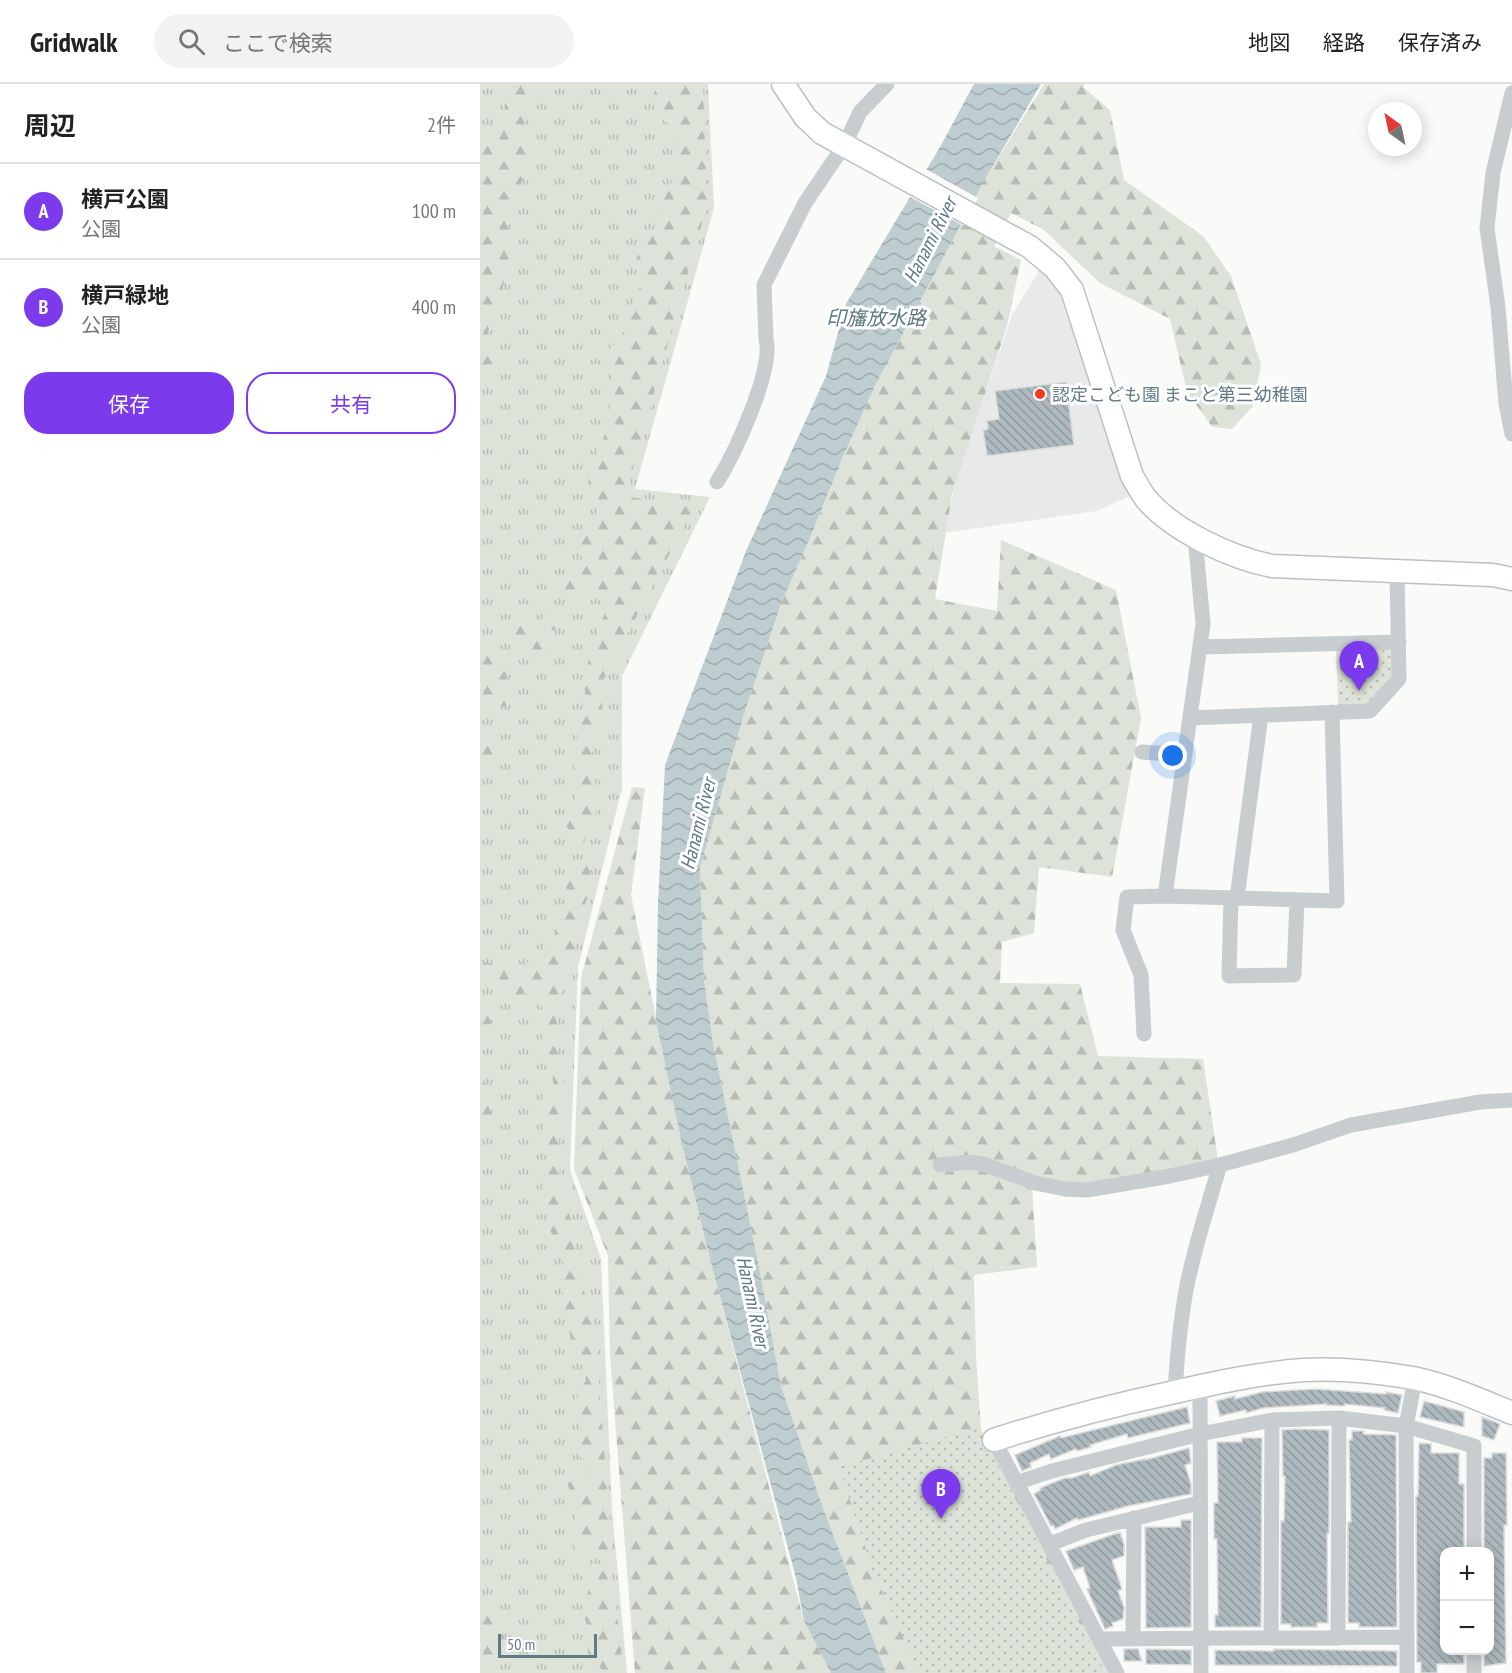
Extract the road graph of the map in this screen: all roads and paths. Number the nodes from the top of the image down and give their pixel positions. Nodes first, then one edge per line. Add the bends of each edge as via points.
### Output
1 (783, 84) edge
2 (887, 84) edge
3 (1512, 93) edge
4 (852, 148) junction
5 (1512, 434) edge
6 (717, 482) dead end
7 (1195, 537) junction
8 (1397, 572) junction
9 (1512, 579) edge
10 (1399, 642) junction
11 (1200, 647) junction
12 (1332, 712) junction
13 (1261, 715) junction
14 (1190, 718) junction
15 (1142, 752) dead end
16 (1185, 755) junction
17 (1165, 896) junction
18 (1234, 898) junction
19 (1297, 900) junction
20 (1144, 1034) dead end
21 (1512, 1100) edge
22 (940, 1165) dead end
23 (1220, 1165) junction
24 (1415, 1379) junction
25 (1200, 1387) junction
26 (1175, 1392) junction
27 (1512, 1413) edge
28 (1339, 1418) junction
29 (1272, 1420) junction
30 (1406, 1426) junction
31 (1200, 1434) junction
32 (994, 1440) joint
33 (1016, 1483) junction
34 (1199, 1503) junction
35 (1134, 1518) junction
36 (1050, 1544) junction
37 (1474, 1547) edge
38 (1406, 1636) junction
39 (1271, 1637) junction
40 (1133, 1638) junction
41 (1202, 1638) junction
42 (1338, 1638) junction
43 (1099, 1639) junction
44 (1474, 1655) edge
45 (1117, 1673) edge
46 (1201, 1673) edge
47 (1407, 1673) edge
48 (1474, 1673) edge

1 - 4 street via 805,117 822,133
2 - 4 street via 860,112
3 - 5 street via 1493,173 1487,228
4 - 6 street via 805,203 764,285 768,348 756,398 731,460
4 - 7 street via 1030,247 1055,268 1072,290 1132,476 1145,498
7 - 8 street via 1255,563 1272,566
7 - 11 street via 1203,624
8 - 9 street
8 - 10 street
10 - 11 street
10 - 12 street via 1400,679 1370,711
11 - 14 street
12 - 13 street
12 - 19 street via 1337,901
13 - 14 street
13 - 18 street
14 - 16 street
15 - 16 street
16 - 17 street
17 - 18 street
17 - 20 street via 1127,897 1123,930 1141,975
18 - 19 street
18 - 19 street via 1230,976 1294,975
21 - 23 street via 1350,1125 1293,1146
22 - 23 street via 982,1164 1035,1183 1087,1190
23 - 26 street via 1186,1290
24 - 25 street via 1357,1371 1305,1370
24 - 27 street via 1470,1395
24 - 30 street
25 - 26 street
25 - 31 street
26 - 32 street via 1050,1422
28 - 29 street
28 - 30 street
28 - 42 street
29 - 31 street
29 - 39 street
30 - 37 street via 1474,1446
30 - 38 street
31 - 33 street
31 - 34 street
32 - 33 street
33 - 36 street
34 - 35 street
34 - 41 street
35 - 36 street
35 - 40 street
36 - 43 street
38 - 42 street
38 - 47 street
39 - 41 street
39 - 42 street
40 - 41 street
40 - 43 street
41 - 46 street
43 - 45 street
44 - 48 street

